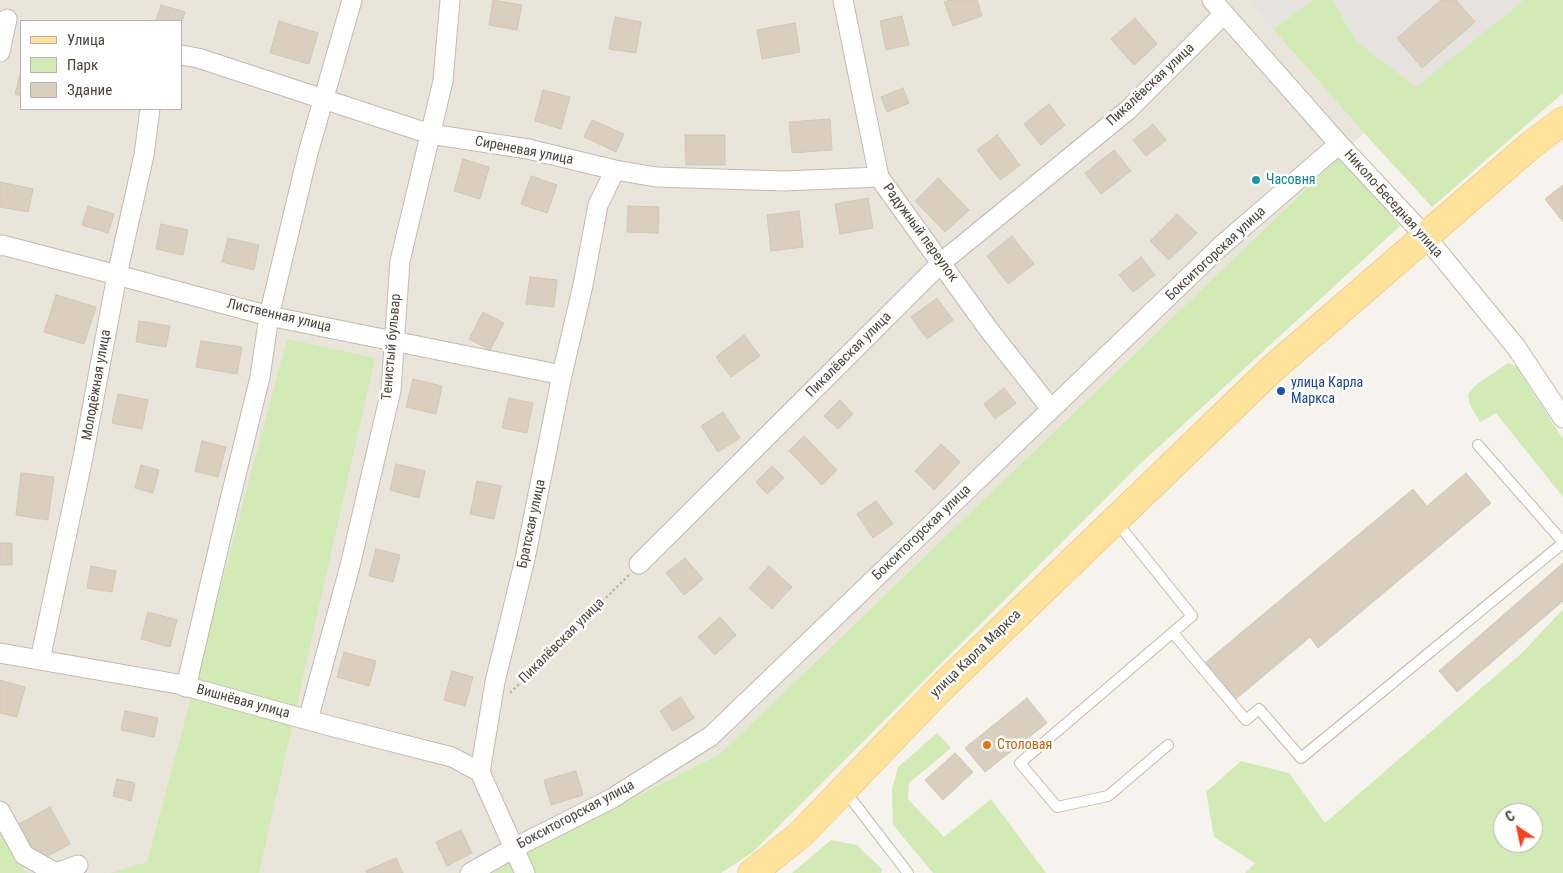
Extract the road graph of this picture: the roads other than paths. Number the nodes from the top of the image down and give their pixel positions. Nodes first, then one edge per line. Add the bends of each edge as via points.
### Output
1 (352, 0) edge
2 (450, 0) edge
3 (844, 0) edge
4 (1212, 0) edge
5 (1224, 14) junction
6 (9, 20) edge
7 (0, 52) edge
8 (182, 55) edge
9 (324, 98) junction
10 (150, 110) edge
11 (1563, 120) edge
12 (430, 134) junction
13 (1339, 144) junction
14 (615, 170) junction
15 (879, 177) junction
16 (1426, 237) junction
17 (0, 246) edge
18 (942, 262) junction
19 (117, 275) junction
20 (269, 316) junction
21 (394, 341) junction
22 (562, 375) junction
23 (1051, 409) junction
24 (1563, 418) edge
25 (1478, 446) dead end
26 (1115, 520) junction
27 (1563, 542) edge
28 (639, 564) road end
29 (1173, 633) junction
30 (0, 653) edge
31 (40, 660) junction
32 (186, 687) junction
33 (308, 720) junction
34 (1168, 745) dead end
35 (480, 772) junction
36 (844, 790) junction
37 (0, 811) edge
38 (514, 848) junction
39 (78, 865) dead end
40 (470, 873) edge
41 (525, 873) edge
42 (752, 873) edge
43 (908, 873) edge

1 - 9 street
2 - 12 street, Тенистый бульвар via 443,81
3 - 15 street, Радужный переулок
4 - 5 street, Николо-Беседная улица
5 - 13 street, Николо-Беседная улица
5 - 18 street, Пикалёвская улица via 1128,110
6 - 7 street
8 - 9 street, Сиреневая улица
9 - 12 street, Сиреневая улица
9 - 20 street
10 - 19 street, Молодёжная улица via 144,155
11 - 16 main road, улица Карла Маркса
12 - 14 street, Сиреневая улица via 528,149
12 - 21 street, Тенистый бульвар via 400,261
13 - 16 street, Николо-Беседная улица
13 - 23 street, Бокситогорская улица via 1221,246
14 - 15 street, Сиреневая улица via 656,177 784,181
14 - 22 street, Братская улица via 598,205
15 - 18 street, Радужный переулок
16 - 24 street, Николо-Беседная улица via 1516,347
16 - 26 main road, улица Карла Маркса via 1272,370
17 - 19 street, Лиственная улица
18 - 23 street, Радужный переулок via 989,330
18 - 28 street, Пикалёвская улица
19 - 20 street, Лиственная улица
19 - 31 street, Молодёжная улица
20 - 21 street, Лиственная улица
20 - 32 street via 260,377
21 - 22 street, Лиственная улица
21 - 33 street, Тенистый бульвар via 389,399 350,566
22 - 35 street, Братская улица via 525,559 495,682
23 - 38 street, Бокситогорская улица via 711,736 611,800
25 - 27 lane
26 - 29 lane via 1192,616
26 - 36 main road, улица Карла Маркса via 940,689
27 - 29 lane via 1301,758 1259,709 1246,720
29 - 34 lane via 1020,763 1057,807 1108,796
30 - 31 street, Вишнёвая улица
31 - 32 street, Вишнёвая улица
32 - 33 street, Вишнёвая улица
33 - 35 street, Вишнёвая улица via 452,757
35 - 38 street
36 - 42 main road, улица Карла Маркса via 800,834
36 - 43 lane
37 - 39 street via 24,855 56,873
38 - 40 street, Бокситогорская улица
38 - 41 street

